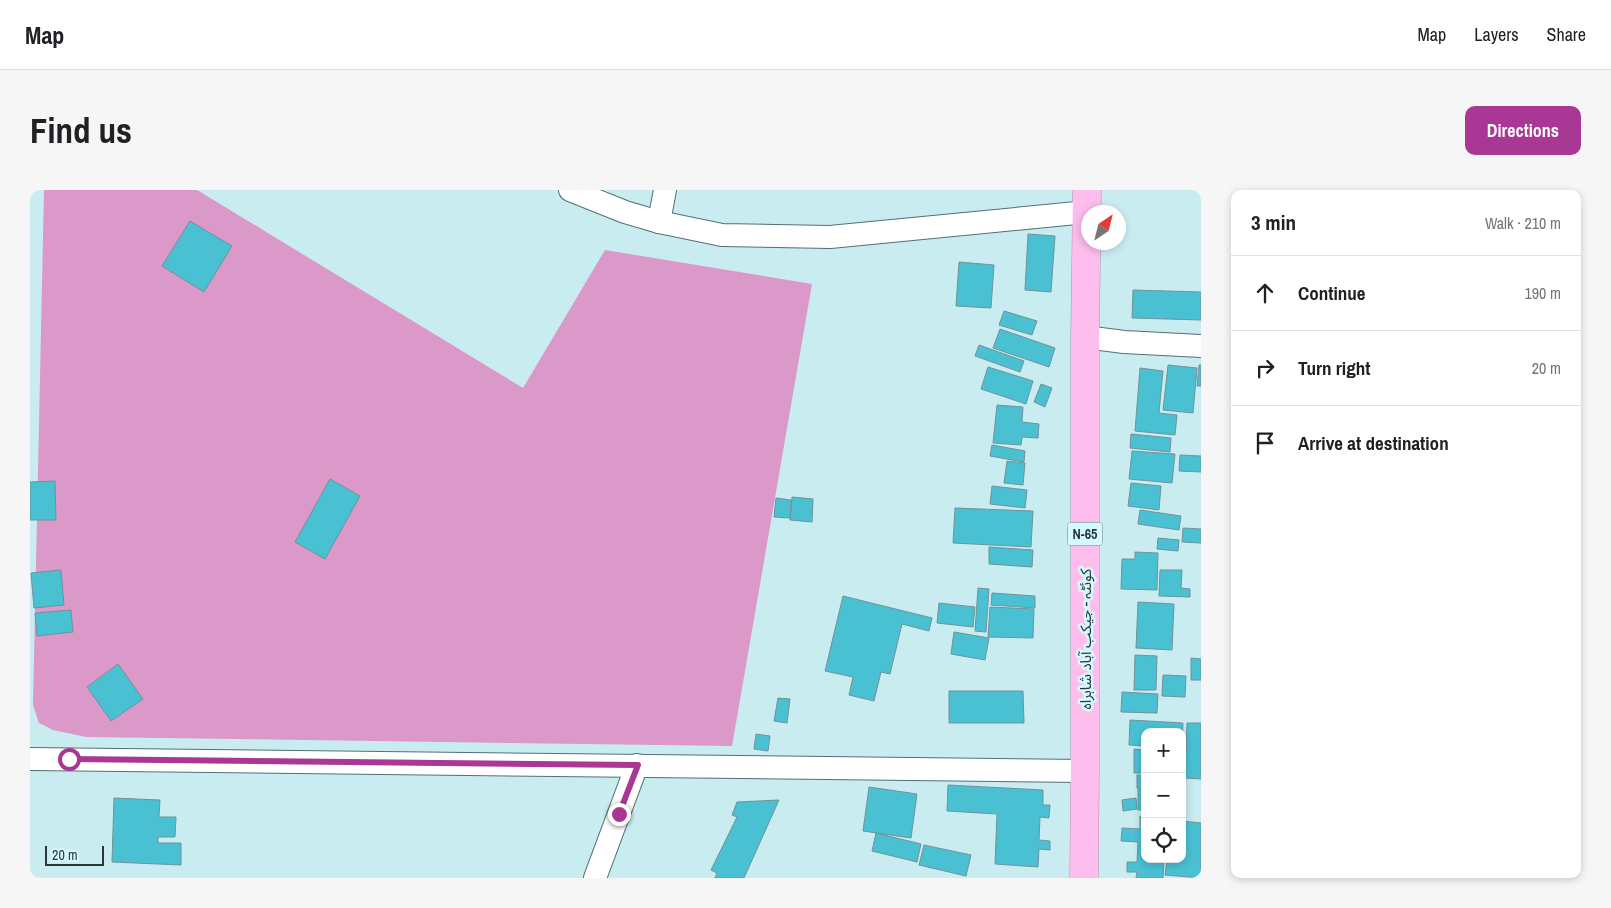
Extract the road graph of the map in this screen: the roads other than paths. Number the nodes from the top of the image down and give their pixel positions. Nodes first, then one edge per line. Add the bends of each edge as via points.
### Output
1 (570, 190) edge
2 (665, 190) edge
3 (1087, 201) edge
4 (659, 222) junction
5 (1085, 337) junction
6 (1201, 346) edge
7 (30, 759) edge
8 (638, 765) junction
9 (1085, 770) junction
10 (595, 878) edge
11 (1084, 878) edge

1 - 4 street
2 - 4 street
3 - 4 street via 830,237 722,235
3 - 5 highway, کوئٹہ - جیکب آباد شاہراہ / N-65
5 - 6 street
5 - 9 highway, کوئٹہ - جیکب آباد شاہراہ / N-65
7 - 8 street
8 - 9 street
8 - 10 street
9 - 11 highway, کوئٹہ - جیکب آباد شاہراہ / N-65

